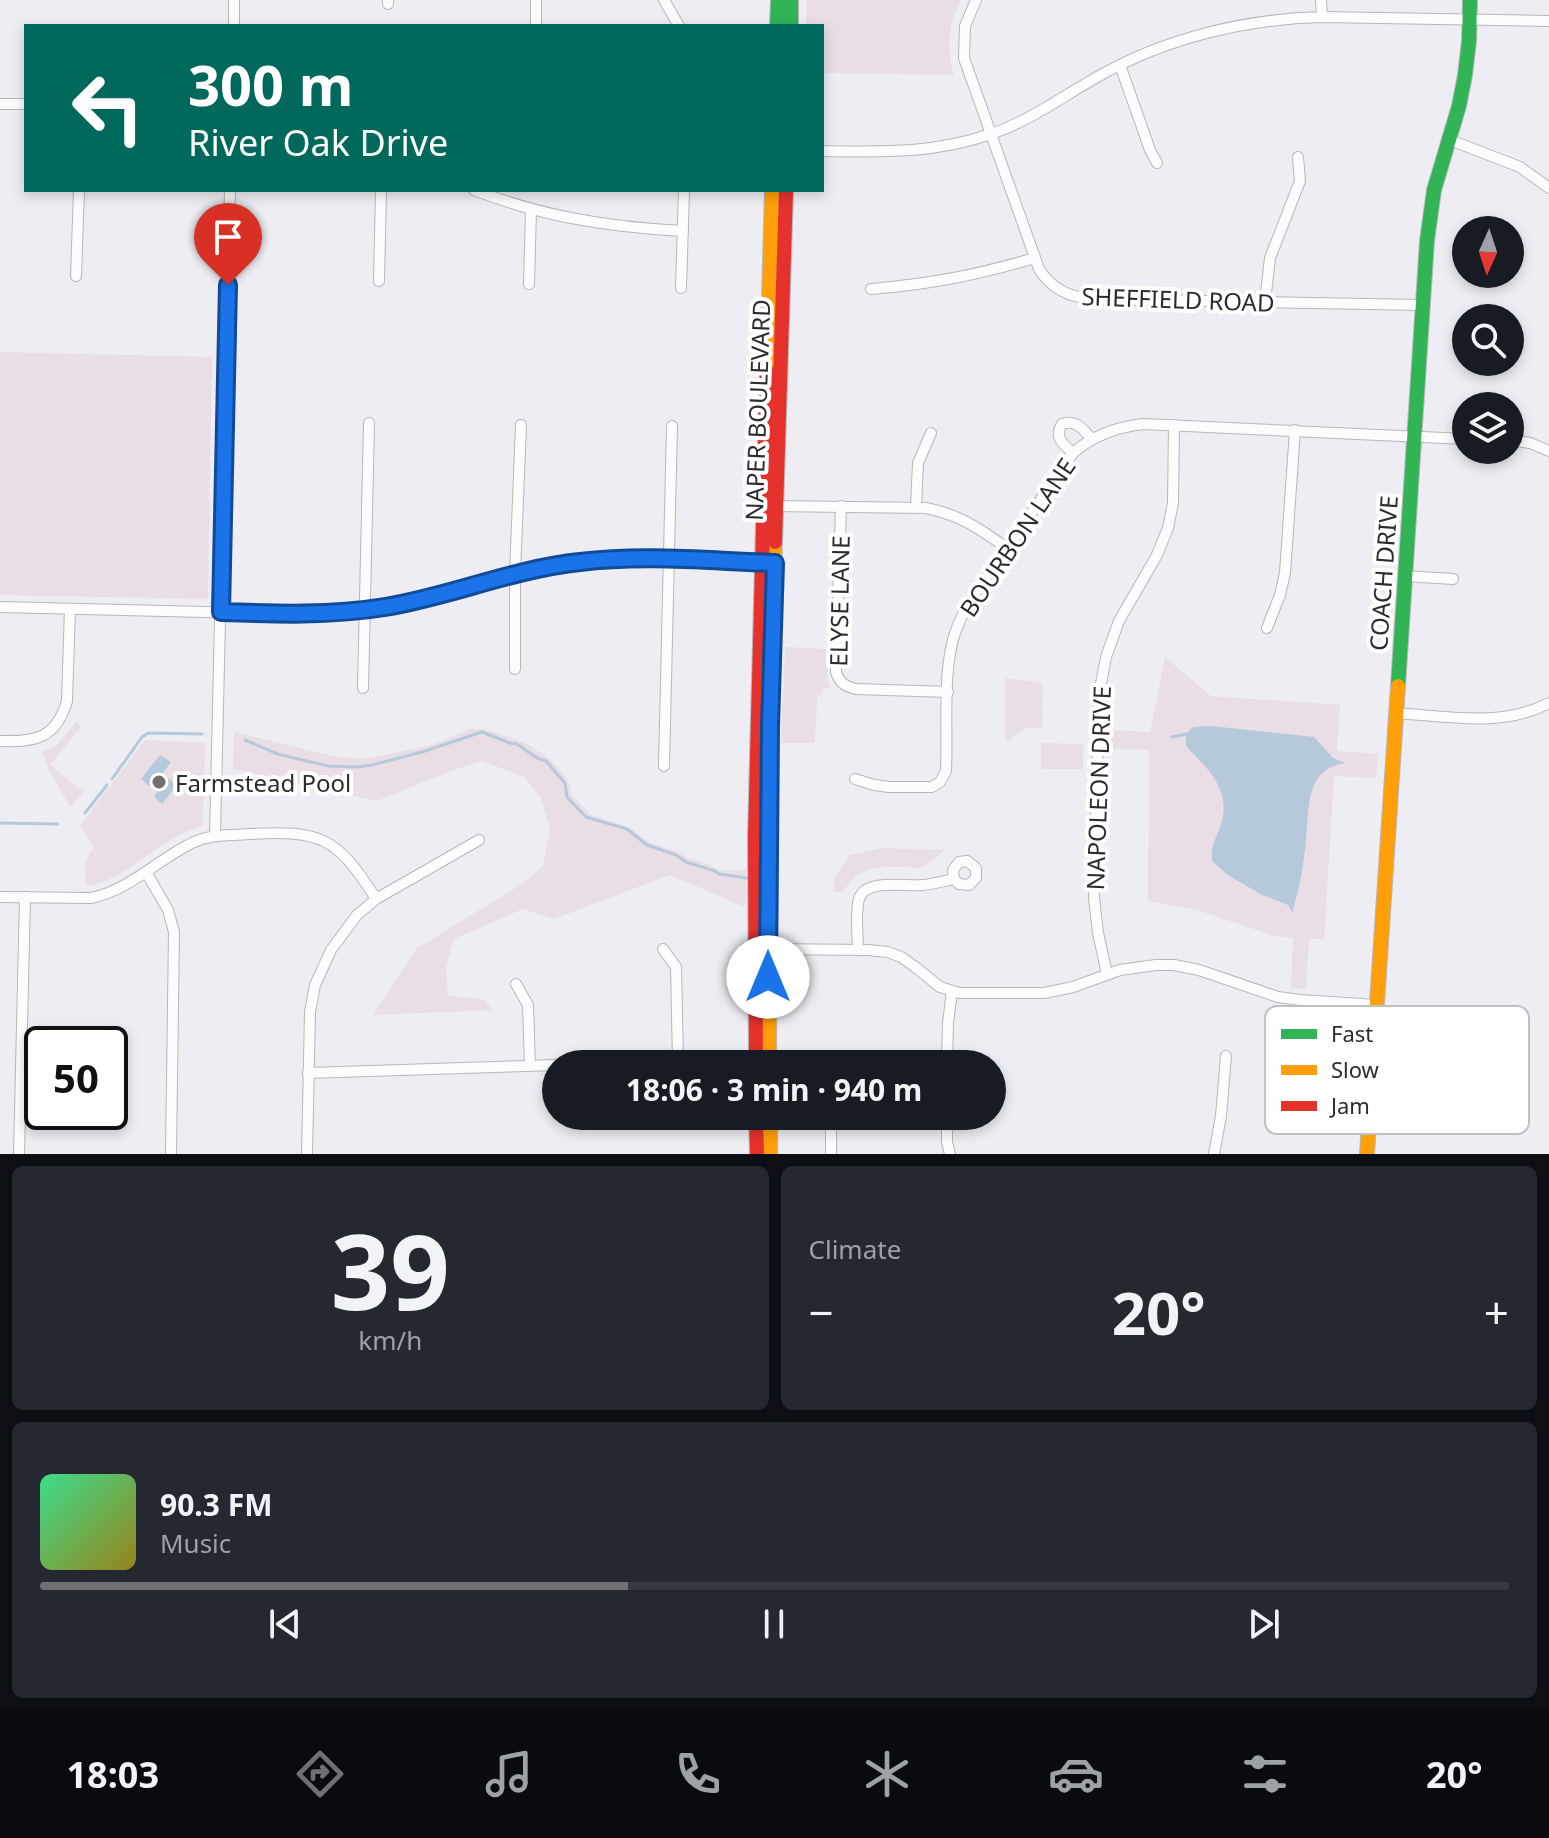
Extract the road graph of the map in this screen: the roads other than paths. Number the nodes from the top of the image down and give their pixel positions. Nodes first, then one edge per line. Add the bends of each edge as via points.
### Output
1 (234, 0) edge
2 (536, 0) edge
3 (664, 0) edge
4 (778, 0) edge
5 (791, 0) edge
6 (976, 0) edge
7 (1321, 0) edge
8 (1470, 0) edge
9 (1322, 17) junction
10 (1470, 19) junction
11 (1549, 21) edge
12 (234, 24) edge
13 (536, 24) edge
14 (678, 24) edge
15 (777, 24) edge
16 (791, 24) edge
17 (1120, 65) junction
18 (0, 104) edge
19 (24, 104) edge
20 (990, 135) junction
21 (1450, 140) junction
22 (824, 151) edge
23 (1298, 157) dead end
24 (1157, 163) dead end
25 (1549, 188) edge
26 (79, 192) edge
27 (230, 192) edge
28 (381, 192) edge
29 (480, 192) edge
30 (684, 192) edge
31 (772, 192) edge
32 (786, 192) edge
33 (531, 210) junction
34 (683, 231) junction
35 (1035, 258) junction
36 (76, 276) dead end
37 (379, 281) dead end
38 (529, 284) dead end
39 (681, 288) dead end
40 (871, 289) dead end
41 (1265, 302) junction
42 (1423, 305) junction
43 (369, 423) dead end
44 (521, 425) dead end
45 (1174, 425) junction
46 (672, 426) dead end
47 (1295, 430) junction
48 (931, 433) dead end
49 (1415, 437) junction
50 (1452, 438) edge
51 (1092, 439) junction
52 (1524, 442) edge
53 (1549, 451) edge
54 (1073, 453) junction
55 (770, 506) junction
56 (841, 506) junction
57 (916, 507) junction
58 (1007, 548) junction
59 (668, 560) junction
60 (768, 563) junction
61 (515, 574) junction
62 (1405, 576) junction
63 (1453, 579) dead end
64 (0, 607) edge
65 (70, 609) junction
66 (365, 609) junction
67 (221, 612) junction
68 (1267, 628) dead end
69 (515, 669) dead end
70 (363, 688) dead end
71 (948, 692) junction
72 (1549, 703) edge
73 (1395, 713) junction
74 (0, 741) edge
75 (664, 766) dead end
76 (855, 779) dead end
77 (215, 836) junction
78 (479, 840) dead end
79 (146, 872) junction
80 (954, 879) dead end
81 (0, 897) edge
82 (25, 897) junction
83 (376, 899) junction
84 (663, 949) dead end
85 (762, 949) junction
86 (858, 950) junction
87 (1107, 974) junction
88 (516, 984) dead end
89 (952, 991) junction
90 (1377, 1005) joint
91 (678, 1050) edge
92 (763, 1050) edge
93 (947, 1050) edge
94 (1226, 1056) dead end
95 (530, 1066) junction
96 (542, 1066) edge
97 (308, 1073) junction
98 (756, 1130) edge
99 (770, 1130) edge
100 (831, 1130) edge
101 (947, 1130) edge
102 (1368, 1134) edge
103 (19, 1154) edge
104 (171, 1154) edge
105 (307, 1154) edge
106 (757, 1154) edge
107 (770, 1154) edge
108 (831, 1154) edge
109 (950, 1154) edge
110 (1214, 1154) edge
111 (1367, 1154) edge

1 - 12 street
2 - 13 street
3 - 14 street
4 - 15 main road
5 - 16 main road
6 - 20 street, SHEFFIELD ROAD via 965,26 964,58
7 - 9 street
8 - 10 main road, COACH DRIVE
9 - 10 street
9 - 17 street via 1221,30
10 - 11 street
10 - 21 main road, COACH DRIVE via 1465,75
17 - 20 street
17 - 24 street
18 - 19 street
20 - 22 street via 915,151
20 - 35 street, SHEFFIELD ROAD
21 - 25 street via 1520,167
21 - 42 main road, COACH DRIVE via 1431,209
23 - 41 street via 1300,181 1270,258
26 - 36 street
27 - 67 street
28 - 37 street
29 - 33 street
30 - 34 street
31 - 55 main road, NAPER BOULEVARD
32 - 55 main road, NAPER BOULEVARD
33 - 34 street via 608,225
33 - 38 street
34 - 39 street
35 - 40 street via 965,278
35 - 41 street, SHEFFIELD ROAD via 1048,282 1083,299
41 - 42 street, SHEFFIELD ROAD
42 - 49 main road, COACH DRIVE
43 - 66 street
44 - 61 street
45 - 47 street, BOURBON LANE
45 - 51 street, BOURBON LANE via 1134,425
45 - 87 street, NAPOLEON DRIVE via 1168,528 1119,621 1099,694 1094,898
46 - 59 street
47 - 49 street, BOURBON LANE
47 - 68 street via 1285,573
48 - 57 street via 918,463
49 - 50 street, BOURBON LANE
49 - 62 main road, COACH DRIVE
51 - 54 street, BOURBON LANE
51 - 54 street via 1074,422 1062,424 1058,435
52 - 53 street
54 - 58 street, BOURBON LANE
55 - 56 street
55 - 60 main road, NAPER BOULEVARD
56 - 57 street
56 - 71 street, ELYSE LANE via 838,680 856,689
57 - 58 street via 968,521
58 - 71 street, BOURBON LANE via 955,633
59 - 60 street
59 - 61 street via 582,561
59 - 75 street
60 - 85 main road, NAPER BOULEVARD via 770,726
61 - 66 street
61 - 69 street
62 - 63 street
62 - 73 main road, COACH DRIVE
64 - 65 street
65 - 67 street
65 - 74 street via 64,714 44,736
66 - 67 street
66 - 70 street
67 - 77 street
71 - 76 street, BOURBON LANE via 946,771 940,782 932,787 889,787
72 - 73 street via 1493,719
73 - 90 main road, COACH DRIVE
77 - 79 street via 190,844
77 - 83 street via 281,833 316,838 345,855
78 - 83 street
79 - 82 street via 103,896
79 - 104 street via 172,920 175,945
80 - 86 street via 866,889 858,902
81 - 82 street
82 - 103 street
83 - 97 street via 357,915 323,964 310,1012
84 - 91 street via 676,967
85 - 86 street
85 - 92 main road, NAPER BOULEVARD
86 - 89 street via 901,957
87 - 89 street via 1044,993
87 - 90 street via 1174,965 1278,997
88 - 95 street via 528,1005
89 - 93 street
94 - 110 street
95 - 96 street
95 - 97 street
97 - 105 street
98 - 106 main road
99 - 107 main road
100 - 108 street
101 - 109 street
102 - 111 main road, COACH DRIVE

